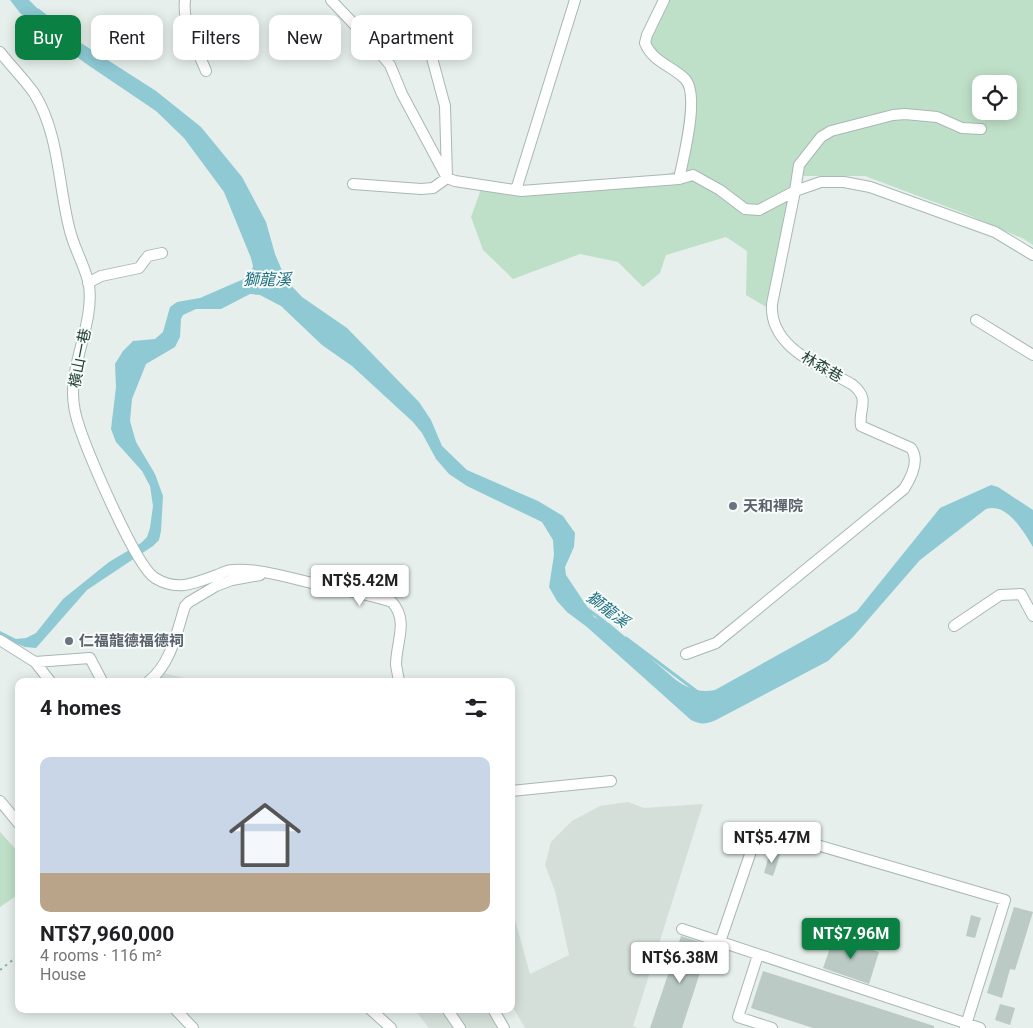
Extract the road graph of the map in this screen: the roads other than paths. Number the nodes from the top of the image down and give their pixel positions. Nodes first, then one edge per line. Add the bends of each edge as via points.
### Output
1 (185, 0) edge
2 (331, 0) edge
3 (575, 0) edge
4 (664, 0) edge
5 (0, 52) edge
6 (433, 60) edge
7 (206, 71) dead end
8 (981, 129) dead end
9 (447, 178) junction
10 (679, 179) junction
11 (353, 184) dead end
12 (516, 190) junction
13 (796, 190) junction
14 (162, 253) dead end
15 (1033, 255) edge
16 (88, 283) junction
17 (976, 320) dead end
18 (1033, 355) edge
19 (268, 574) junction
20 (1033, 616) edge
21 (954, 626) dead end
22 (0, 640) edge
23 (686, 654) dead end
24 (34, 662) junction
25 (47, 678) edge
26 (100, 678) edge
27 (152, 678) edge
28 (398, 678) edge
29 (611, 781) dead end
30 (515, 791) edge
31 (0, 801) edge
32 (15, 819) edge
33 (682, 929) dead end
34 (720, 942) junction
35 (758, 955) junction
36 (179, 1013) edge
37 (374, 1013) edge
38 (450, 1013) edge
39 (495, 1013) edge
40 (966, 1026) edge
41 (193, 1028) edge
42 (391, 1028) edge
43 (460, 1028) edge
44 (504, 1028) edge
45 (772, 1028) edge
46 (980, 1028) edge

1 - 7 street via 186,22
2 - 9 street via 390,65
3 - 12 street
4 - 10 street via 645,43 652,57 686,79 692,94
5 - 16 street, 橫山一巷 via 34,94 46,120 59,169 69,228
6 - 9 street via 445,106
8 - 13 street via 962,128 937,117 905,114 831,131 821,137 799,165
9 - 11 street via 433,188 421,189
9 - 12 street
10 - 12 street
10 - 13 street via 693,175 745,209 759,210
13 - 15 street via 821,182 870,187 995,232
13 - 23 street, 林森巷 via 772,304 773,323 779,336 793,350 859,390 864,398 861,426 910,448 915,462 904,490 716,643
14 - 16 street via 148,256 139,268 101,276
16 - 19 street, 橫山一巷 via 88,318 77,359 74,409 111,503 144,568 169,585 181,586 230,570
17 - 18 street
19 - 27 street via 232,580 189,602 163,665
19 - 28 street, 橫山一巷 via 392,602 399,610 401,622 396,664
20 - 21 street via 1022,594 1000,595
22 - 24 street
24 - 25 street
24 - 26 street via 90,658
29 - 30 street
31 - 32 street
33 - 34 street
34 - 35 street
34 - 40 street via 759,828 1005,900
35 - 40 street
35 - 45 street via 738,1016
36 - 41 street
37 - 42 street
38 - 43 street
39 - 44 street
40 - 46 street

